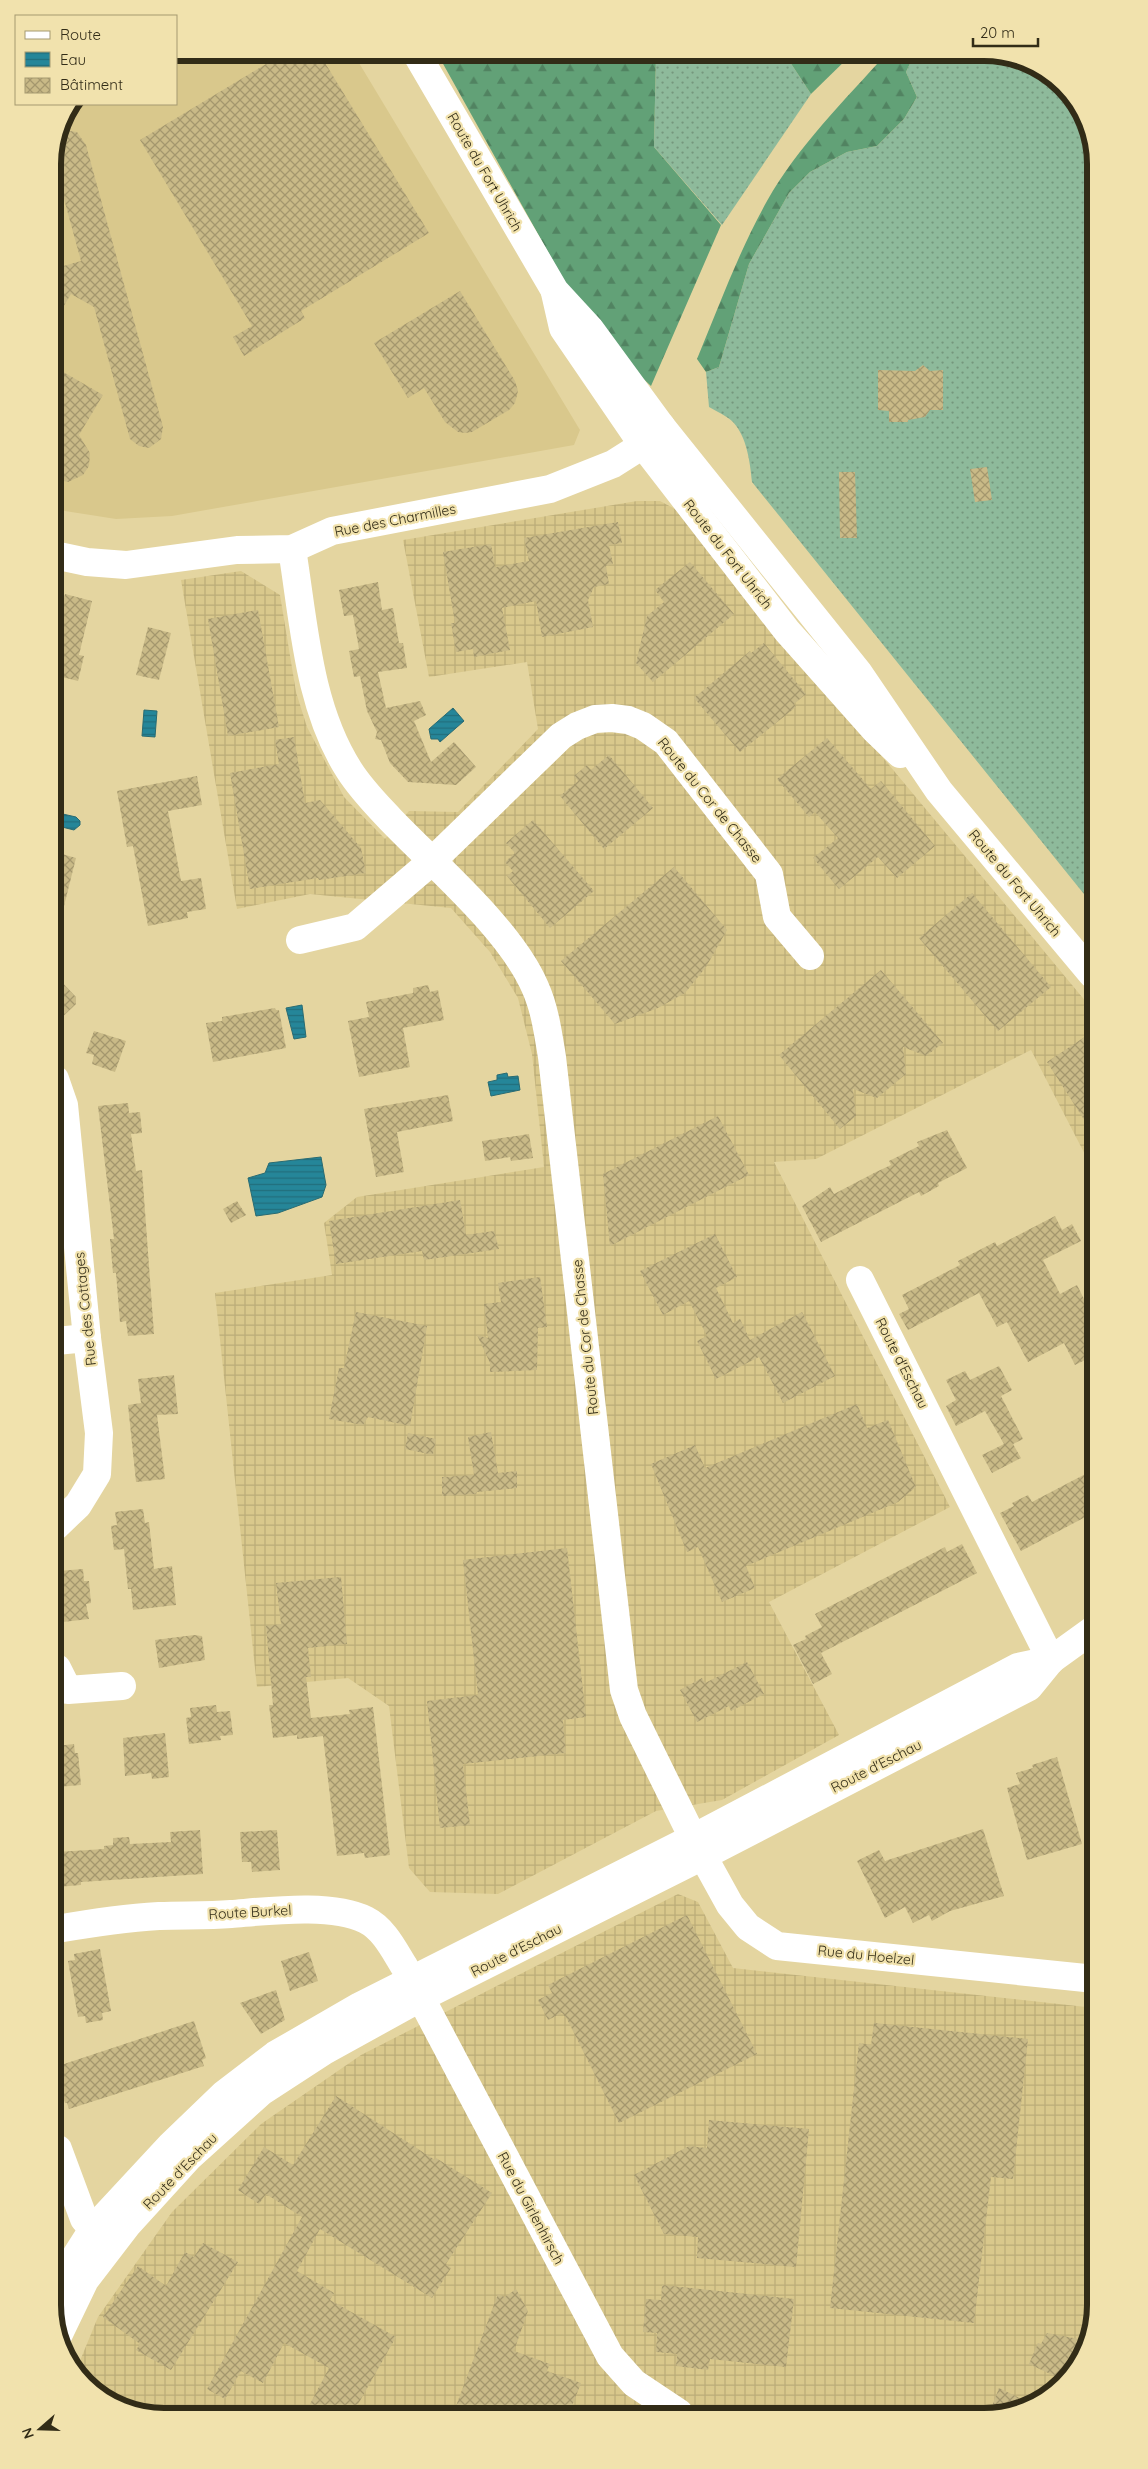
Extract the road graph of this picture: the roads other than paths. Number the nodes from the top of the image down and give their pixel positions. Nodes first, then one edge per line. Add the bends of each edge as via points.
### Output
1 (421, 61) edge
2 (555, 291) junction
3 (661, 426) junction
4 (642, 445) junction
5 (292, 549) junction
6 (61, 556) edge
7 (939, 791) junction
8 (431, 862) junction
9 (300, 940) dead end
10 (810, 956) dead end
11 (1087, 968) edge
12 (61, 1096) edge
13 (860, 1280) dead end
14 (87, 1338) junction
15 (61, 1341) edge
16 (61, 1521) edge
17 (1087, 1634) edge
18 (1051, 1660) junction
19 (61, 1676) edge
20 (122, 1686) dead end
21 (698, 1847) junction
22 (61, 1928) edge
23 (1087, 1978) edge
24 (415, 1989) junction
25 (61, 2157) edge
26 (93, 2229) junction
27 (61, 2279) edge
28 (63, 2325) edge
29 (672, 2408) edge

1 - 2 street, Route du Fort Uhrich
2 - 3 street, Route du Fort Uhrich via 590,329
2 - 4 street, Route du Fort Uhrich via 563,328
3 - 4 street, Rue des Charmilles
3 - 7 street, Route du Fort Uhrich via 858,672
4 - 5 street, Rue des Charmilles via 613,464 550,489 332,532
4 - 7 street, Route du Fort Uhrich via 787,631 875,730
5 - 6 street, Rue des Charmilles via 237,550 126,565
5 - 8 street, Route du Cor de Chasse via 315,691 335,745 362,790
7 - 11 street, Route du Fort Uhrich
8 - 9 street, Route du Cor de Chasse via 354,927
8 - 10 street, Route du Cor de Chasse via 560,736 595,719 628,720 652,731 666,742 769,874 777,917
8 - 21 street, Route du Cor de Chasse via 485,916 523,964 540,999 547,1026 578,1272 624,1690 633,1716
12 - 14 street, Rue des Cottages
13 - 18 street, Route d'Eschau
14 - 15 street
14 - 16 street, Rue des Cottages via 99,1433 97,1474 78,1505
17 - 18 street, Route d'Eschau
18 - 21 street, Route d'Eschau via 1018,1668
19 - 20 street via 68,1690
21 - 23 street, Rue du Hoelzel via 730,1905 748,1927 777,1946
21 - 24 street, Route d'Eschau
22 - 24 street, Route Burkel via 156,1916 264,1910 354,1915 372,1923 394,1949
24 - 26 street, Route d'Eschau via 360,2006 276,2055 224,2094 171,2145
24 - 28 street, Route d'Eschau via 261,2092 189,2157 128,2224 85,2280
24 - 29 street, Rue du Girlenhirsch via 610,2356 634,2383
25 - 26 street via 84,2219
26 - 27 street, Route d'Eschau

